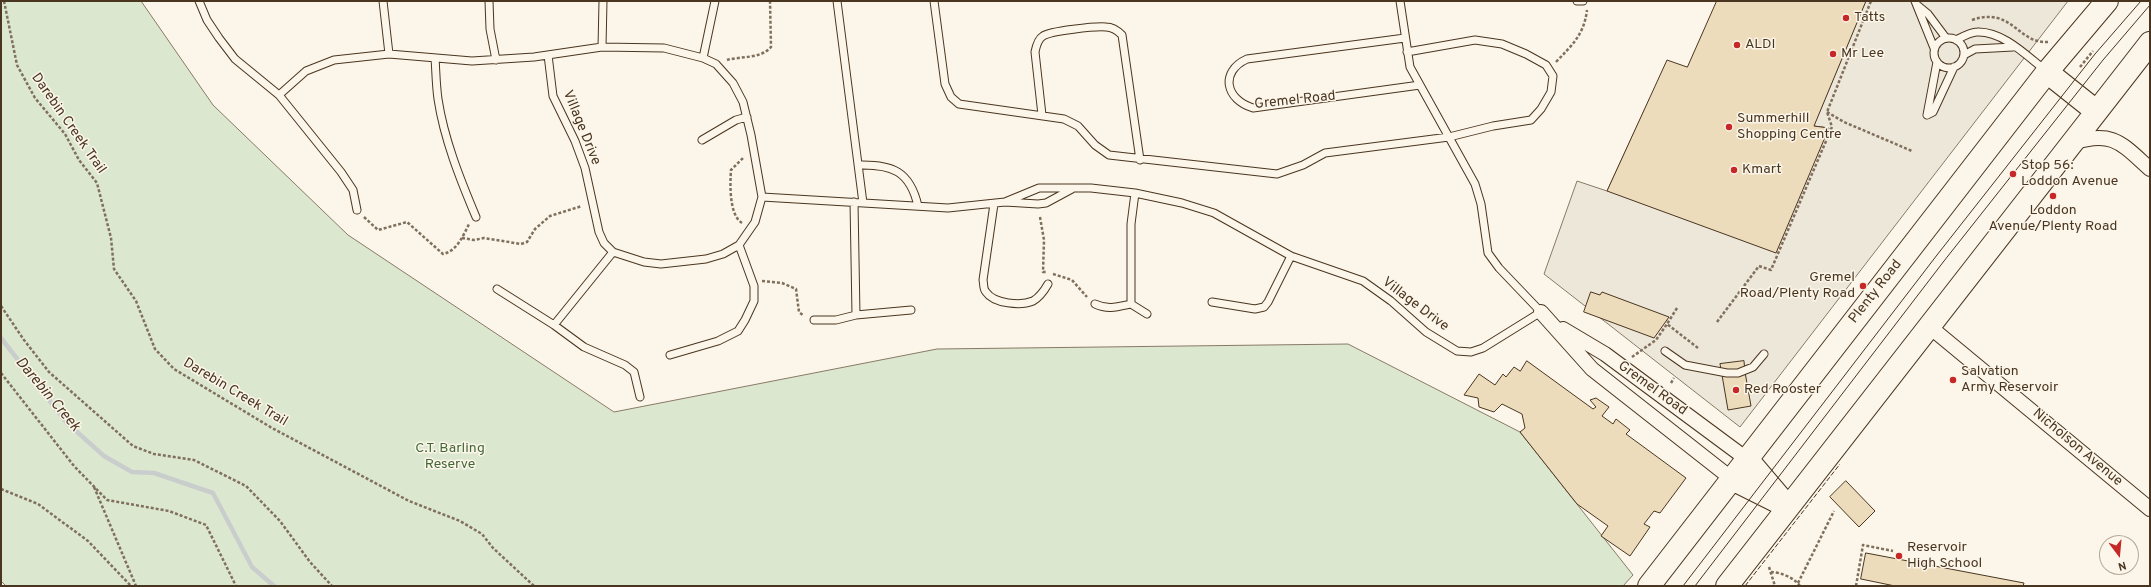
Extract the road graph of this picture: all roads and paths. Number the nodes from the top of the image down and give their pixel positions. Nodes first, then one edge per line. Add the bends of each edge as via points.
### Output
1 (4, 1) edge
2 (199, 1) edge
3 (383, 1) edge
4 (489, 1) edge
5 (603, 1) edge
6 (716, 1) edge
7 (770, 1) edge
8 (837, 1) edge
9 (934, 1) edge
10 (1400, 1) edge
11 (1577, 1) edge
12 (1870, 1) edge
13 (2107, 1) edge
14 (1915, 2) edge
15 (1585, 4) edge
16 (1405, 38) junction
17 (1946, 38) junction
18 (1956, 40) junction
19 (2150, 43) edge
20 (602, 47) junction
21 (1934, 48) junction
22 (2017, 48) junction
23 (2092, 51) dead end
24 (1407, 52) junction
25 (389, 54) junction
26 (548, 55) junction
27 (1964, 55) junction
28 (435, 58) junction
29 (704, 58) junction
30 (496, 60) junction
31 (1937, 62) junction
32 (719, 67) junction
33 (1954, 67) junction
34 (2080, 67) dead end
35 (1549, 70) junction
36 (2047, 72) junction
37 (1420, 85) junction
38 (279, 95) junction
39 (2096, 111) junction
40 (1826, 112) junction
41 (1042, 115) junction
42 (748, 117) junction
43 (1449, 137) junction
44 (702, 140) dead end
45 (2072, 143) junction
46 (754, 149) junction
47 (1912, 151) dead end
48 (1140, 160) junction
49 (858, 165) junction
50 (2150, 169) edge
51 (1072, 188) junction
52 (1135, 193) junction
53 (762, 197) junction
54 (854, 202) junction
55 (863, 202) junction
56 (1005, 202) junction
57 (592, 203) junction
58 (994, 204) junction
59 (918, 206) junction
60 (357, 210) joint
61 (475, 215) joint
62 (1040, 217) dead end
63 (751, 229) junction
64 (462, 238) junction
65 (739, 245) junction
66 (613, 252) junction
67 (1291, 256) junction
68 (753, 281) junction
69 (1048, 284) dead end
70 (497, 289) dead end
71 (1212, 302) dead end
72 (1095, 304) joint
73 (1131, 304) junction
74 (1, 306) edge
75 (1677, 308) dead end
76 (911, 310) dead end
77 (1541, 312) junction
78 (1147, 314) dead end
79 (856, 315) junction
80 (814, 320) joint
81 (1717, 322) dead end
82 (1552, 323) junction
83 (1667, 324) junction
84 (554, 325) junction
85 (1930, 327) junction
86 (1698, 348) dead end
87 (1665, 351) dead end
88 (1764, 354) dead end
89 (670, 355) dead end
90 (1622, 366) junction
91 (1, 374) edge
92 (1674, 378) dead end
93 (1671, 383) dead end
94 (640, 397) dead end
95 (1748, 460) junction
96 (1732, 479) junction
97 (92, 485) junction
98 (1, 489) edge
99 (1788, 507) junction
100 (2150, 509) edge
101 (1834, 511) dead end
102 (1893, 551) dead end
103 (1769, 567) dead end
104 (1771, 572) junction
105 (1799, 584) edge
106 (131, 586) edge
107 (136, 586) edge
108 (236, 586) edge
109 (332, 586) edge
110 (534, 586) edge
111 (1649, 586) edge
112 (1727, 586) edge
113 (1775, 586) edge
114 (1856, 586) edge

1 - 110 path, Darebin Creek Trail via 16,65 35,98 65,134 79,160 97,183 111,238 114,269 136,301 155,349 174,369 272,428 409,501 460,521 482,534 493,548
2 - 38 lane via 218,38 235,59
3 - 25 lane
4 - 30 lane via 490,29
5 - 20 lane
6 - 29 lane
7 - 32 path via 771,47 767,52 758,55 727,60
8 - 49 lane
9 - 41 lane via 945,84 951,98 970,107
10 - 16 lane, Gremel Road
11 - 15 lane
12 - 40 path
13 - 36 highway, Plenty Road
14 - 17 lane via 1928,14
14 - 21 lane
15 - 35 path via 1585,25 1574,42
16 - 24 lane, Gremel Road
16 - 37 lane, Gremel Road via 1247,59 1238,63 1232,71 1229,79 1230,89 1236,100 1254,108
17 - 18 lane
17 - 21 lane
18 - 22 lane via 1976,32 1993,35
18 - 27 lane via 1962,46
19 - 39 highway
20 - 26 lane
20 - 29 lane via 664,48
21 - 31 lane
22 - 27 lane via 1975,48
22 - 36 lane
23 - 34 path
24 - 35 lane via 1475,40 1502,44 1546,65
24 - 37 lane, Gremel Road via 1410,67
25 - 28 lane
25 - 38 lane via 334,60 306,71
26 - 30 lane
26 - 57 lane, Village Drive via 553,96 582,161
27 - 33 lane via 1961,62
28 - 30 lane
28 - 61 lane via 442,120
29 - 32 lane
31 - 33 lane via 1945,68
31 - 33 lane via 1927,115 1933,112
32 - 42 lane via 733,82
35 - 43 lane via 1553,76 1551,92 1532,120
36 - 39 highway
36 - 95 highway, Plenty Road
37 - 43 lane, Gremel Road
38 - 60 lane via 341,172 353,190
39 - 45 highway
40 - 47 path
40 - 81 path via 1832,127 1773,272 1759,266
41 - 48 lane via 1064,119 1078,126 1095,145 1109,155
41 - 48 lane via 1035,52 1043,36 1107,26 1116,30 1122,35
42 - 44 lane via 736,120
42 - 46 lane
43 - 48 lane via 1325,153 1303,165 1277,174
43 - 77 lane, Gremel Road via 1475,184 1481,204 1488,253
45 - 50 street via 2102,137 2120,143
45 - 85 highway
46 - 53 lane
46 - 63 path via 735,163 730,180 734,211 739,221
49 - 55 lane
49 - 59 lane via 888,167 901,173 915,193
51 - 52 lane, Village Drive
51 - 56 lane, Village Drive via 1039,188
51 - 56 lane, Village Drive via 1046,203
52 - 67 lane, Village Drive via 1214,213
52 - 73 lane via 1131,224
53 - 54 lane, Village Drive
53 - 63 lane
54 - 55 lane, Village Drive
54 - 79 lane
55 - 59 lane, Village Drive
56 - 58 lane, Village Drive
57 - 64 path via 550,216 527,242 521,244 484,238
57 - 66 lane, Village Drive via 599,232
58 - 59 lane, Village Drive via 948,208
58 - 69 lane via 983,280 984,290 989,296 1002,302 1020,303 1033,301 1042,294
60 - 64 path via 378,230 407,222 443,254 448,253
61 - 64 path
62 - 72 path via 1044,240 1043,272 1072,280
63 - 65 lane
65 - 66 lane via 712,257 661,264 644,262
65 - 68 lane
66 - 84 lane
67 - 71 lane via 1264,307
67 - 77 lane, Village Drive via 1362,281 1391,301 1426,332 1457,351 1471,352 1483,348
68 - 80 path via 792,286 798,294 799,312
68 - 89 lane via 754,301 738,331 718,341
70 - 84 lane
72 - 73 lane via 1103,308
73 - 78 lane
74 - 109 path via 48,372 133,446 154,454 194,460 246,486 280,521 310,562
75 - 83 path
76 - 79 lane
77 - 82 street, Gremel Road
79 - 80 lane via 836,320
82 - 90 street, Gremel Road
82 - 96 street, Gremel Road via 1592,369
83 - 86 path
83 - 90 path via 1656,340 1638,351
84 - 94 lane via 584,347 625,365 634,372
85 - 99 highway
85 - 100 street, Nicholson Avenue
87 - 88 lane via 1685,365 1727,373 1738,373 1753,367
90 - 95 street, Gremel Road
91 - 97 path
92 - 93 path
95 - 96 highway, Plenty Road
95 - 99 highway
96 - 99 highway
96 - 111 highway, Plenty Road
97 - 107 path
97 - 108 path via 107,500 169,511 206,525
98 - 106 path via 38,504 88,541
99 - 112 highway
101 - 105 path
102 - 114 path via 1864,545
103 - 104 path
104 - 105 path via 1777,572
104 - 113 path

